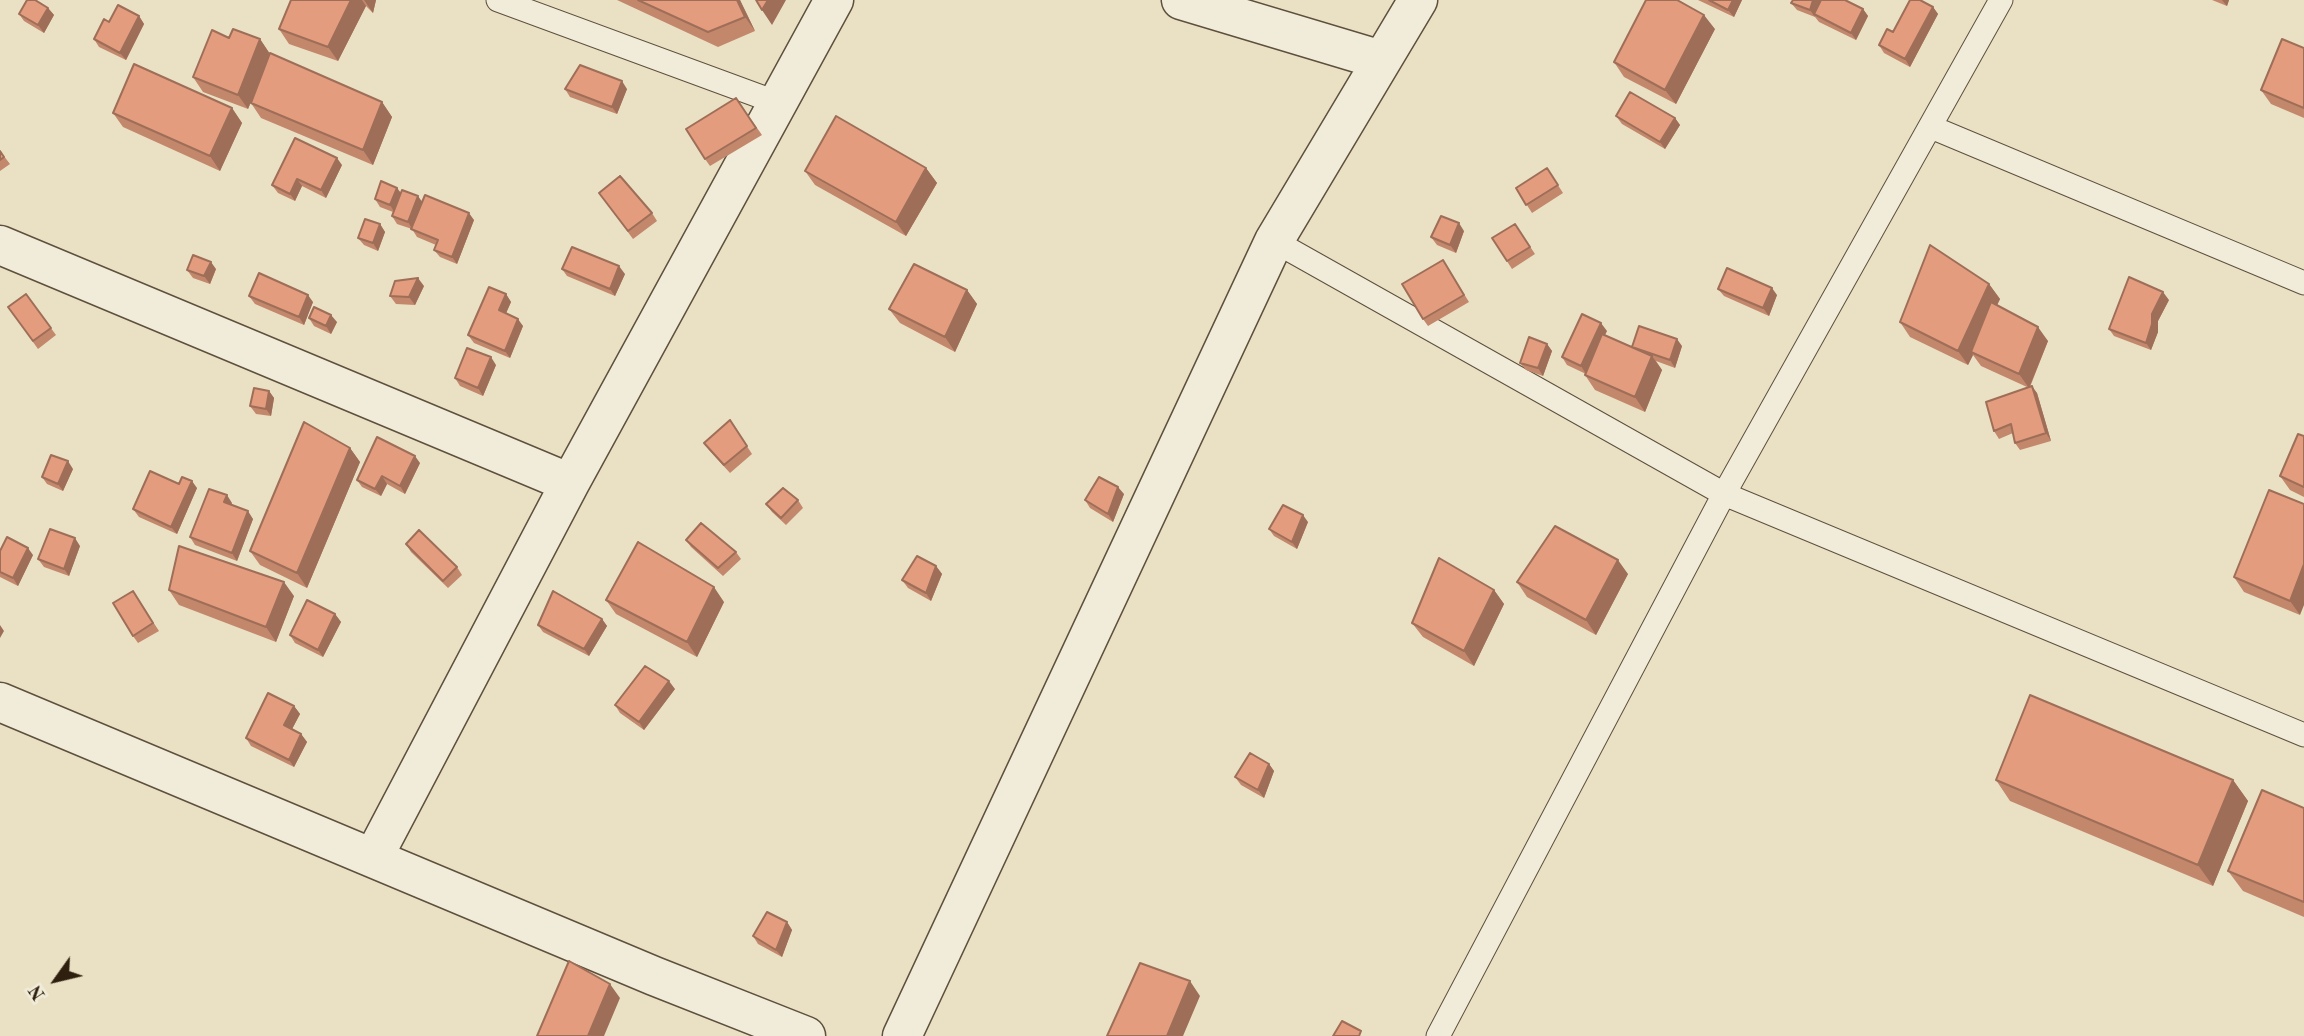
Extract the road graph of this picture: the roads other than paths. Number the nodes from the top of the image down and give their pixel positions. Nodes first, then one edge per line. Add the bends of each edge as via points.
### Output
1 (498, 0) edge
2 (834, 0) edge
3 (1181, 0) edge
4 (1418, 0) edge
5 (2001, 0) edge
6 (1381, 60) junction
7 (778, 103) junction
8 (1931, 127) junction
9 (1274, 240) junction
10 (0, 246) edge
11 (2304, 283) edge
12 (570, 483) junction
13 (1724, 494) junction
14 (0, 702) edge
15 (2304, 735) edge
16 (373, 858) junction
17 (806, 1036) edge
18 (902, 1036) edge
19 (1437, 1036) edge

1 - 7 lane
2 - 7 street
3 - 6 street
4 - 6 street
5 - 8 lane
6 - 9 street
7 - 12 street
8 - 11 lane
8 - 13 lane
9 - 13 lane
9 - 18 street
10 - 12 street
12 - 16 street
13 - 15 lane
13 - 19 lane
14 - 16 street
16 - 17 street

